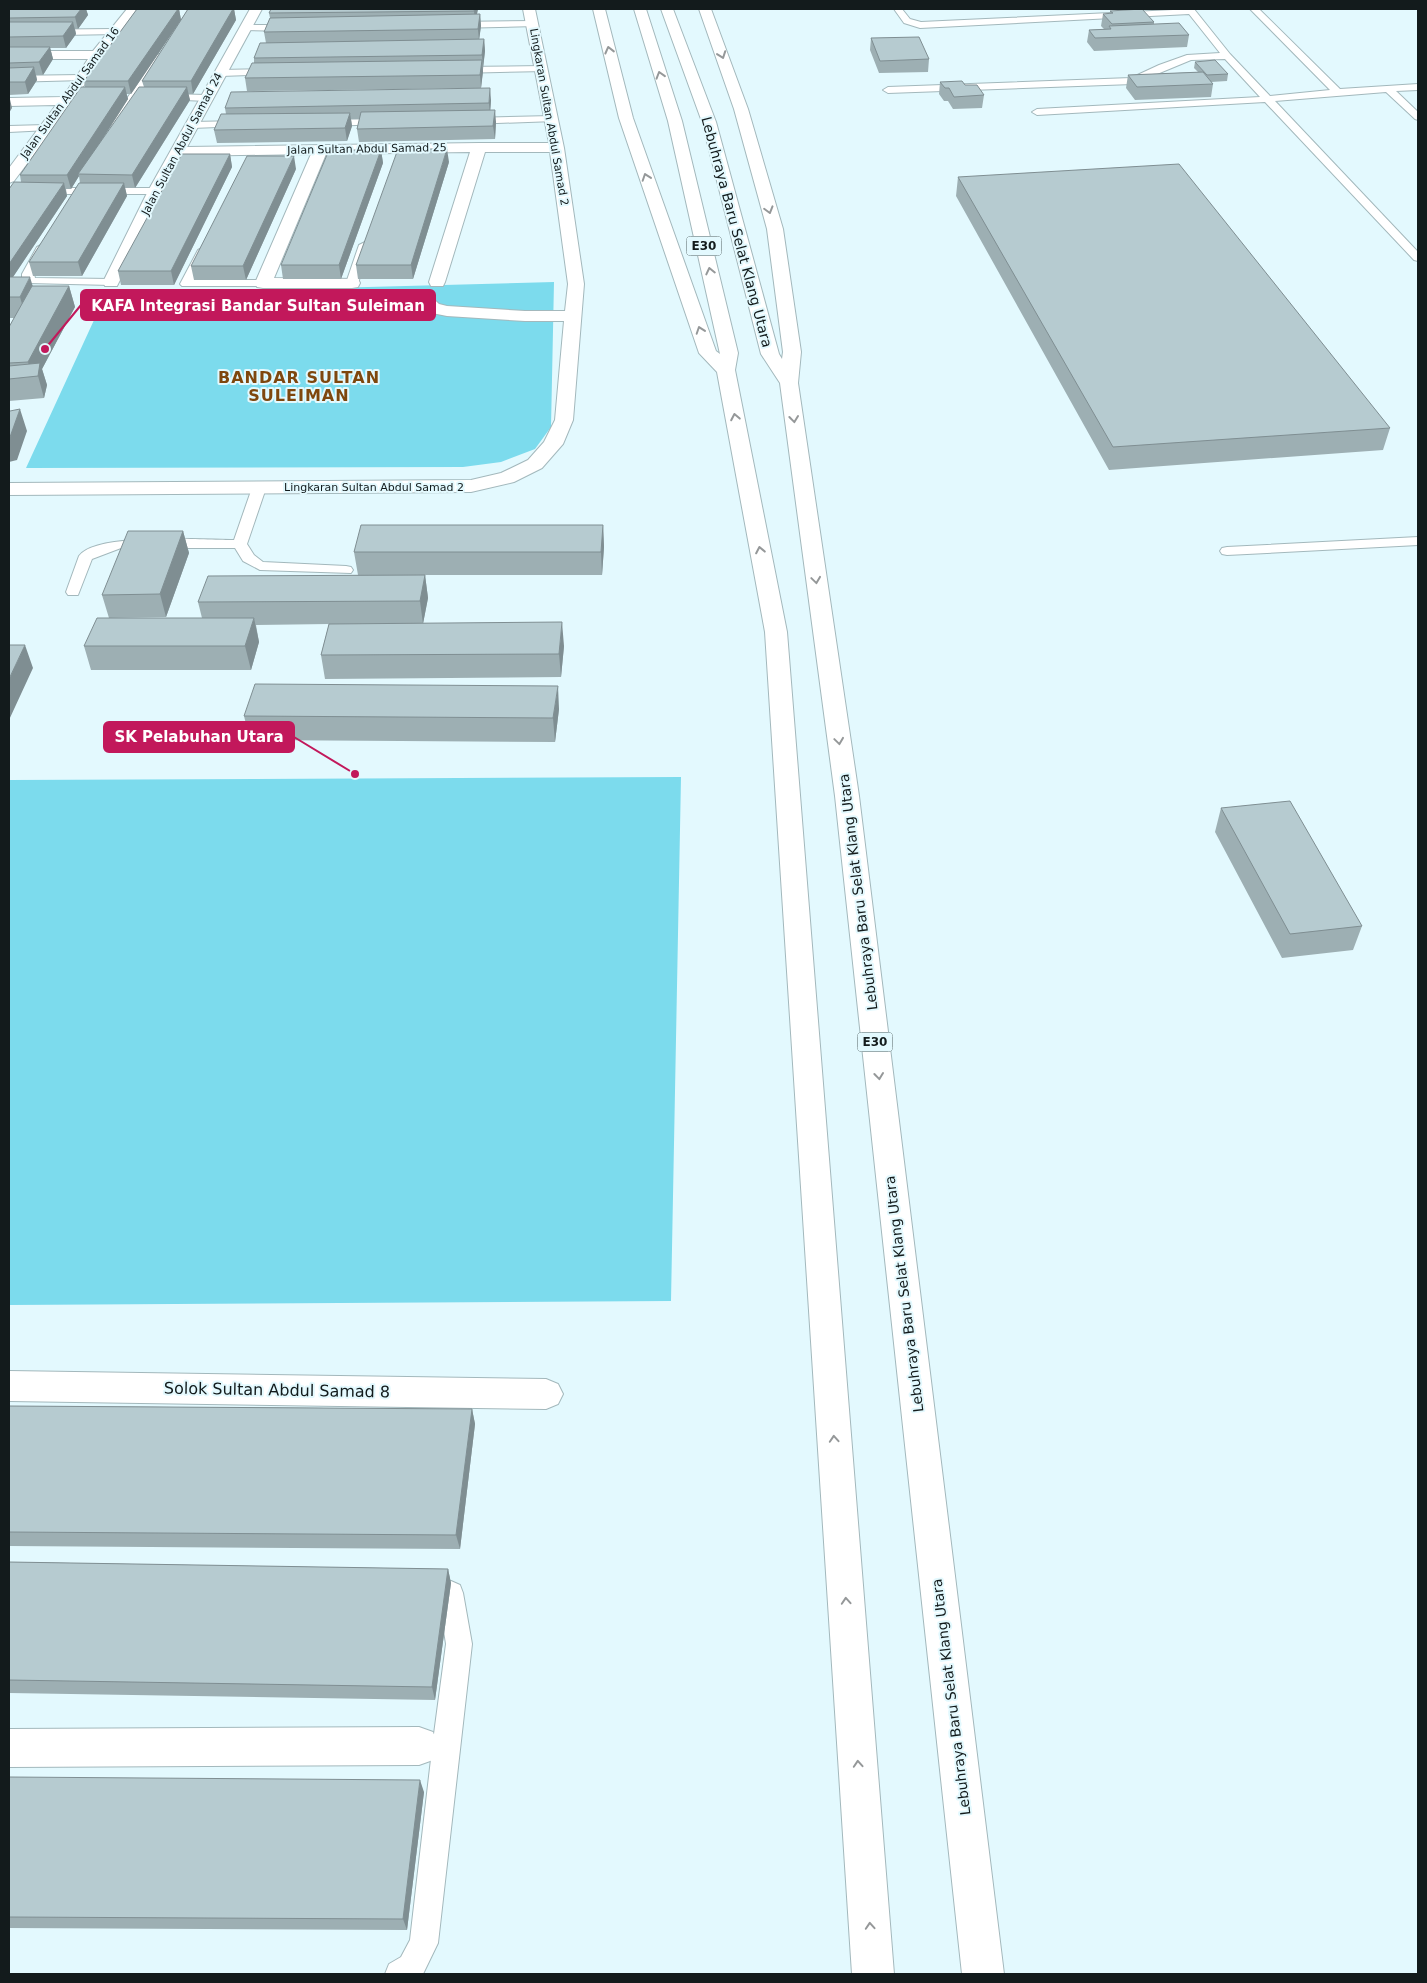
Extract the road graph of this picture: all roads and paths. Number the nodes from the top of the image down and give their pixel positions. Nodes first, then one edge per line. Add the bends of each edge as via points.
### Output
1 (133, 9) edge
2 (256, 9) edge
3 (599, 9) edge
4 (640, 9) edge
5 (667, 9) edge
6 (705, 9) edge
7 (898, 9) edge
8 (1003, 9) edge
9 (1094, 9) edge
10 (1254, 9) edge
11 (1191, 10) edge
12 (531, 16) edge
13 (1101, 16) junction
14 (1012, 20) junction
15 (444, 25) edge
16 (245, 28) junction
17 (295, 28) edge
18 (114, 32) junction
19 (9, 33) edge
20 (165, 49) edge
21 (233, 50) junction
22 (253, 50) dead end
23 (9, 55) edge
24 (97, 55) junction
25 (1228, 56) junction
26 (542, 69) junction
27 (445, 70) edge
28 (279, 72) edge
29 (221, 73) junction
30 (81, 78) junction
31 (9, 79) edge
32 (1418, 87) edge
33 (1388, 89) junction
34 (888, 90) dead end
35 (1338, 92) junction
36 (87, 96) edge
37 (136, 97) junction
38 (227, 97) edge
39 (68, 98) junction
40 (207, 98) junction
41 (1267, 99) junction
42 (9, 102) edge
43 (1037, 112) dead end
44 (1418, 117) edge
45 (552, 119) junction
46 (464, 121) edge
47 (396, 122) edge
48 (318, 123) edge
49 (250, 124) edge
50 (192, 125) junction
51 (46, 128) junction
52 (9, 129) edge
53 (108, 136) edge
54 (479, 146) junction
55 (557, 148) junction
56 (320, 150) junction
57 (177, 152) junction
58 (9, 155) edge
59 (26, 155) junction
60 (9, 178) edge
61 (9, 191) edge
62 (156, 191) junction
63 (368, 238) edge
64 (209, 240) edge
65 (47, 241) edge
66 (1418, 258) edge
67 (112, 282) joint
68 (437, 282) dead end
69 (263, 283) junction
70 (352, 283) joint
71 (420, 296) dead end
72 (572, 316) junction
73 (726, 370) junction
74 (789, 383) junction
75 (9, 488) edge
76 (259, 488) junction
77 (1418, 541) edge
78 (240, 544) junction
79 (1227, 551) dead end
80 (346, 570) dead end
81 (73, 592) dead end
82 (9, 1386) edge
83 (546, 1394) dead end
84 (402, 1592) edge
85 (433, 1746) junction
86 (9, 1748) edge
87 (399, 1974) edge
88 (873, 1974) edge
89 (983, 1974) edge

1 - 18 main road, Jalan Sultan Abdul Samad 16
2 - 16 main road, Jalan Sultan Abdul Samad 24
73 -> 3 main road via 708,353 701,334 626,118
73 -> 4 main road, E30 via 729,353 675,121
5 - 74 main road, Lebuhraya Baru Selat Klang Utara / E30 via 708,122 770,354
6 -> 74 main road via 741,109 775,229 792,352
7 - 14 lane via 908,21 920,25
8 - 14 lane
9 - 13 lane
10 - 35 lane
11 - 13 lane
11 - 25 lane
12 - 15 lane
12 - 26 main road, Lingkaran Sultan Abdul Samad 2
13 - 14 lane
16 - 17 lane
16 - 21 main road, Jalan Sultan Abdul Samad 24
18 - 19 lane
18 - 24 main road, Jalan Sultan Abdul Samad 16
20 - 37 lane
21 - 22 main road
21 - 29 main road, Jalan Sultan Abdul Samad 24
23 - 24 main road
24 - 30 main road, Jalan Sultan Abdul Samad 16
25 - 34 lane via 1190,57 1133,81
25 - 41 lane
26 - 27 lane
26 - 45 main road, Lingkaran Sultan Abdul Samad 2
28 - 29 lane
29 - 40 main road, Jalan Sultan Abdul Samad 24
30 - 31 lane
30 - 39 main road, Jalan Sultan Abdul Samad 16
32 - 33 lane
33 - 35 lane
33 - 44 lane
35 - 41 lane
36 - 39 lane
37 - 40 lane
37 - 53 lane
38 - 40 main road
39 - 42 main road
39 - 51 main road, Jalan Sultan Abdul Samad 16
40 - 50 main road, Jalan Sultan Abdul Samad 24
41 - 43 lane
41 - 66 lane
45 - 46 lane
45 - 55 main road, Lingkaran Sultan Abdul Samad 2
47 - 48 lane
49 - 50 lane
50 - 57 main road, Jalan Sultan Abdul Samad 24
51 - 52 lane
51 - 59 main road, Jalan Sultan Abdul Samad 16
54 - 55 main road, Jalan Sultan Abdul Samad 25
54 - 56 main road, Jalan Sultan Abdul Samad 25 via 400,153
54 - 68 main road
55 - 72 main road, Lingkaran Sultan Abdul Samad 2 via 576,284
56 - 57 main road, Jalan Sultan Abdul Samad 25 via 252,155
56 - 69 main road
57 - 62 main road, Jalan Sultan Abdul Samad 24
58 - 59 main road
59 - 60 main road, Jalan Sultan Abdul Samad 16
61 - 62 lane
62 - 67 main road, Jalan Sultan Abdul Samad 24
63 - 70 lane
64 - 69 lane via 186,284
65 - 67 lane via 28,274 32,281
69 - 70 main road
71 - 72 main road via 433,308 448,311
72 - 76 main road, Lingkaran Sultan Abdul Samad 2 via 564,420 553,444 535,464 507,478 471,486
88 -> 73 main road, E30 via 776,632
74 -> 89 main road, Lebuhraya Baru Selat Klang Utara / E30 via 847,796
75 - 76 main road, Lingkaran Sultan Abdul Samad 2
76 - 78 lane
77 - 79 lane
78 - 80 lane via 248,558 260,566
78 - 81 lane via 121,544 102,549 86,556
82 - 83 main road, Solok Sultan Abdul Samad 8
84 - 85 lane via 451,1593 459,1644
85 - 86 main road
85 - 87 lane via 424,1943 411,1967

